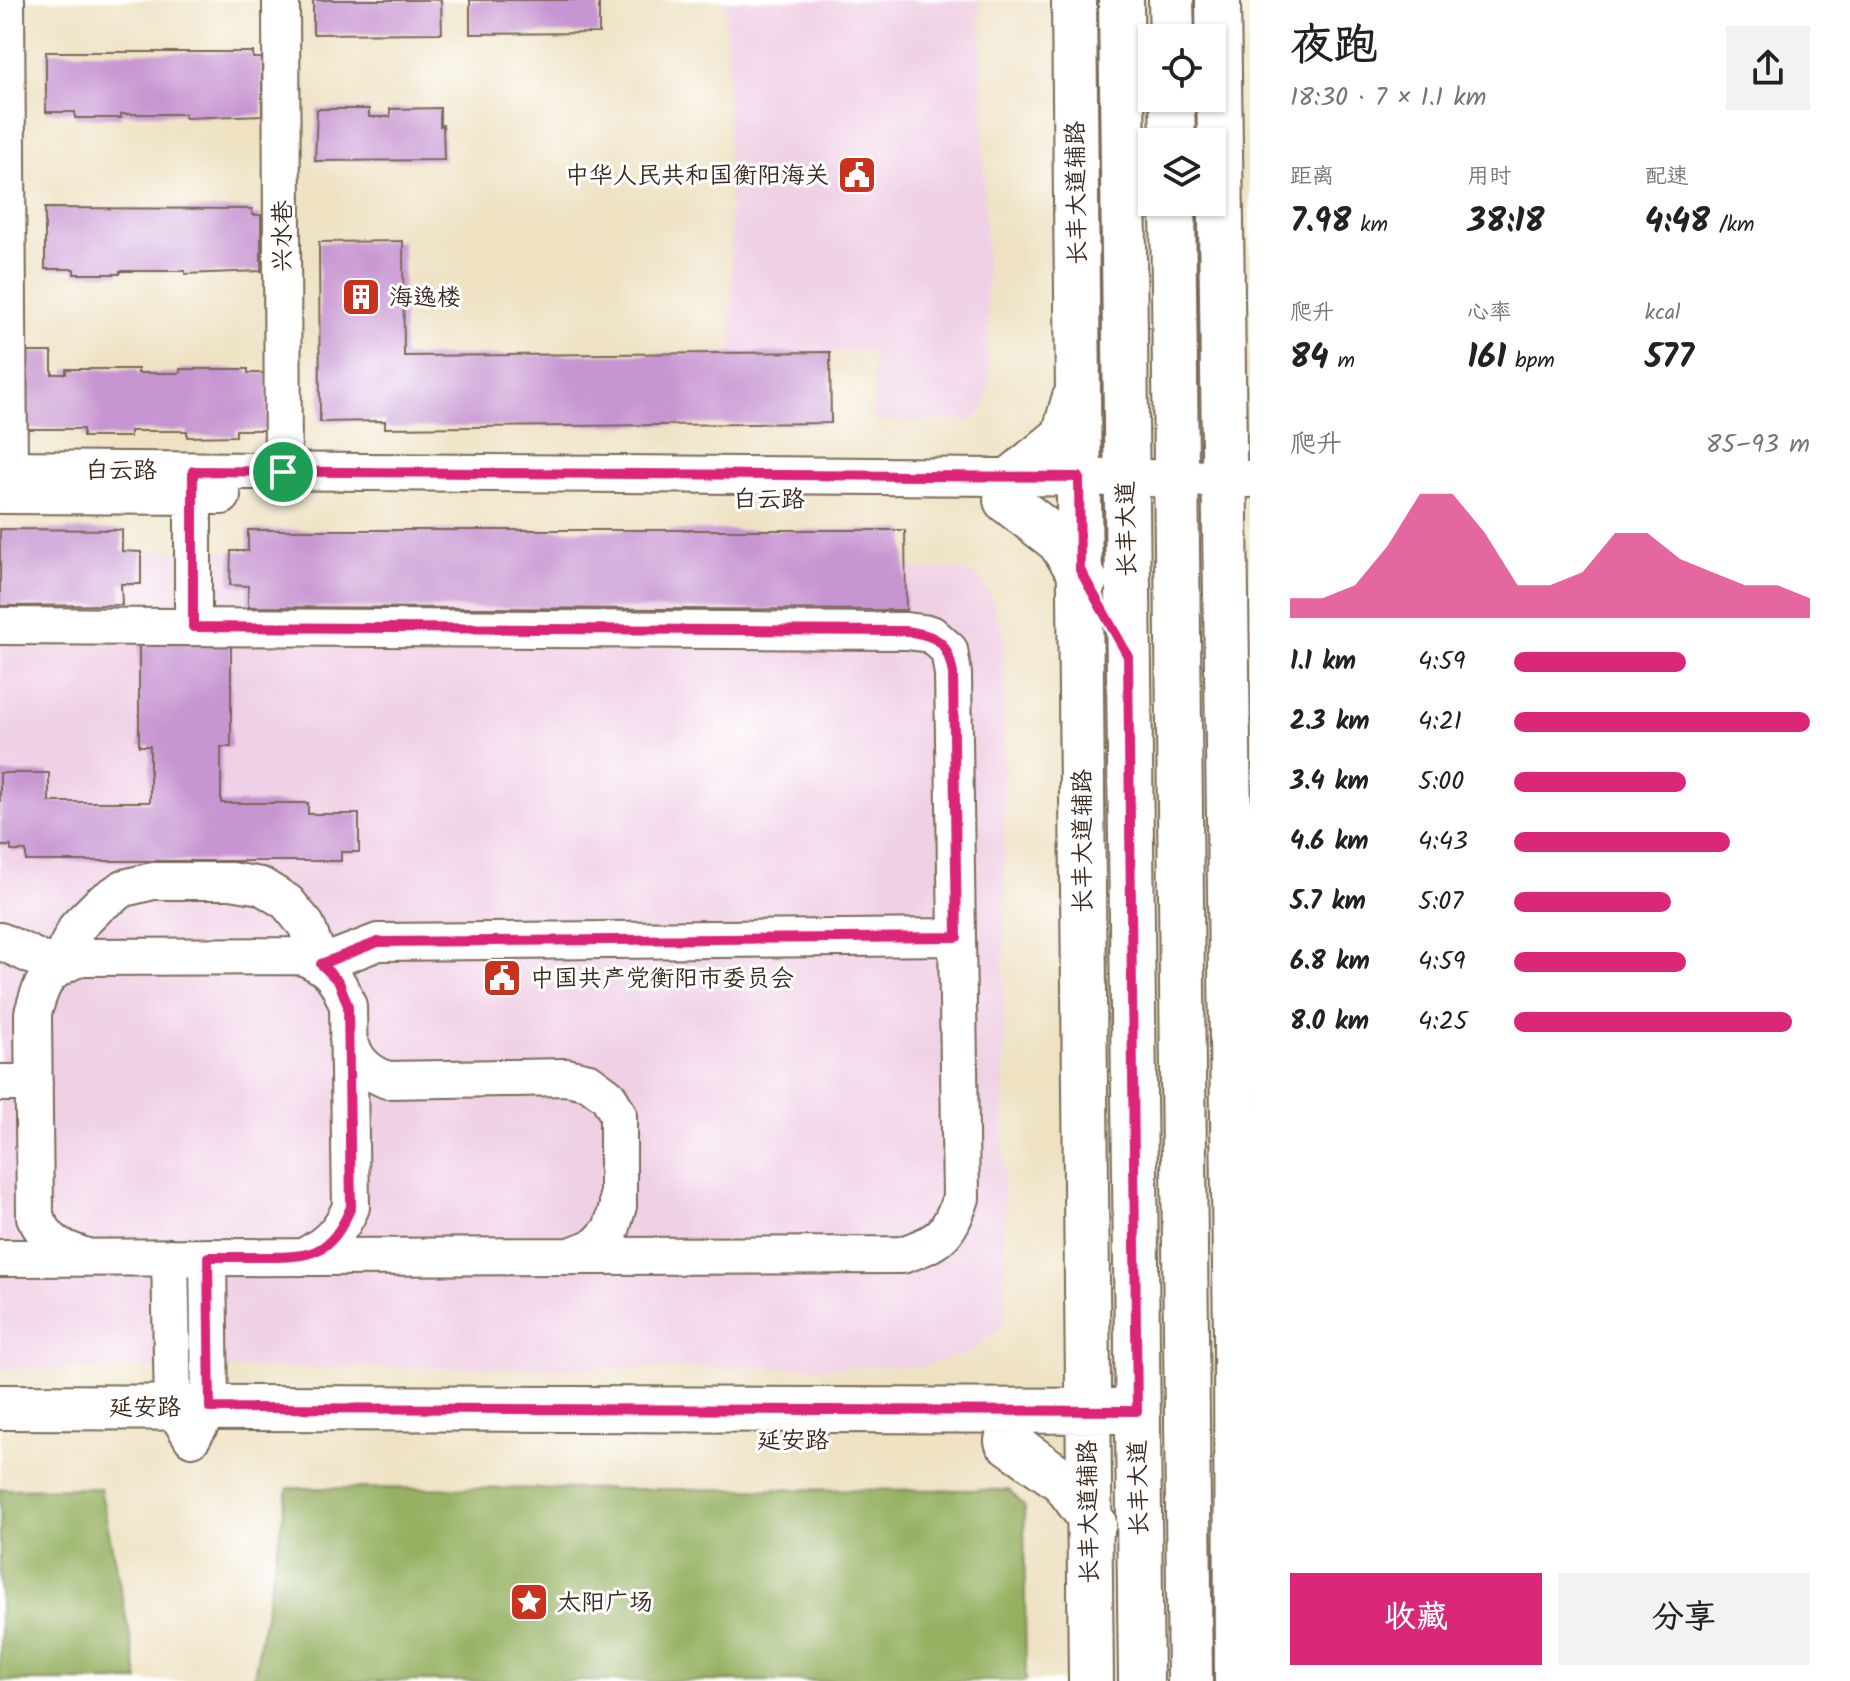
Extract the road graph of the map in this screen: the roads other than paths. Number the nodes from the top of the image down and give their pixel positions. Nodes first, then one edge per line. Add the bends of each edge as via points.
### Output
1 (6, 0) edge
2 (281, 0) edge
3 (1074, 0) edge
4 (1121, 0) edge
5 (1171, 0) edge
6 (1218, 0) edge
7 (1172, 24) edge
8 (1218, 24) edge
9 (1219, 112) edge
10 (1174, 216) edge
11 (1175, 306) junction
12 (1079, 382) junction
13 (1223, 410) junction
14 (283, 472) junction
15 (3, 478) edge
16 (193, 484) junction
17 (1010, 488) junction
18 (1079, 489) junction
19 (1126, 489) junction
20 (1241, 489) edge
21 (1177, 490) junction
22 (1080, 570) junction
23 (0, 626) edge
24 (193, 627) junction
25 (1128, 656) junction
26 (957, 937) junction
27 (0, 941) edge
28 (321, 964) junction
29 (57, 967) junction
30 (348, 1039) junction
31 (17, 1083) edge
32 (1185, 1244) junction
33 (571, 1256) junction
34 (170, 1257) junction
35 (208, 1257) junction
36 (303, 1257) junction
37 (0, 1258) edge
38 (87, 1258) junction
39 (1085, 1287) junction
40 (1243, 1348) edge
41 (0, 1407) edge
42 (192, 1418) junction
43 (1006, 1426) junction
44 (1087, 1426) junction
45 (1138, 1426) junction
46 (1187, 1426) junction
47 (1243, 1427) edge
48 (0, 1437) edge
49 (1250, 1487) edge
50 (1088, 1511) junction
51 (1236, 1528) junction
52 (1140, 1607) junction
53 (1091, 1681) edge
54 (1141, 1681) edge
55 (1190, 1681) edge
56 (1237, 1681) edge

1 - 15 street
2 - 14 street, 兴水巷
3 - 12 main road, 长丰大道辅路
4 - 19 main road, 长丰大道
5 - 7 main road
6 - 8 main road
9 - 13 main road
10 - 11 main road, 长丰大道
11 - 13 main road
11 - 21 main road, 长丰大道
12 - 17 main road via 1064,436
12 - 18 main road, 长丰大道辅路
13 - 20 main road
14 - 16 street, 白云路
14 - 17 street, 白云路
15 - 16 street, 白云路
16 - 17 street, 白云路
16 - 24 street
17 - 18 street, 白云路
17 - 22 main road
18 - 19 street, 白云路
18 - 22 main road, 长丰大道辅路
19 - 21 street, 白云路
19 - 25 main road, 长丰大道
20 - 21 street, 白云路
20 - 40 main road via 1226,599
21 - 32 main road, 长丰大道
22 - 25 main road
22 - 39 main road, 长丰大道辅路
23 - 24 street
24 - 26 street via 931,634 949,650 953,674
25 - 45 main road, 长丰大道
26 - 28 street via 378,942
26 - 33 street via 961,1198 952,1224 931,1245 902,1255
27 - 29 street
28 - 29 street via 301,956 81,957
28 - 29 street via 306,925 287,902 261,886 153,881 124,888 100,904 77,927
28 - 30 street via 339,982 348,1006
29 - 31 street via 40,988
30 - 33 street via 368,1072 387,1080 567,1077 589,1082 608,1096 618,1114 618,1206 604,1238
30 - 36 street via 351,1207 324,1247
31 - 38 street via 35,1217 45,1236
32 - 40 main road
32 - 46 main road, 长丰大道
33 - 36 street
34 - 35 street
34 - 38 street
34 - 42 street
35 - 36 street
35 - 42 street
37 - 38 street
39 - 43 main road via 1081,1343 1060,1385
39 - 44 main road, 长丰大道辅路
40 - 47 main road
41 - 42 main road, 延安路
42 - 43 main road, 延安路
42 - 48 main road, 延安路
43 - 44 main road, 延安路
43 - 50 main road
44 - 45 main road, 延安路
44 - 50 main road, 长丰大道辅路
45 - 46 main road, 延安路
45 - 52 main road, 长丰大道
46 - 47 main road, 延安路
46 - 55 main road, 长丰大道
47 - 51 main road
49 - 51 main road
50 - 52 main road
50 - 53 main road, 长丰大道辅路
51 - 56 main road
52 - 54 main road, 长丰大道

